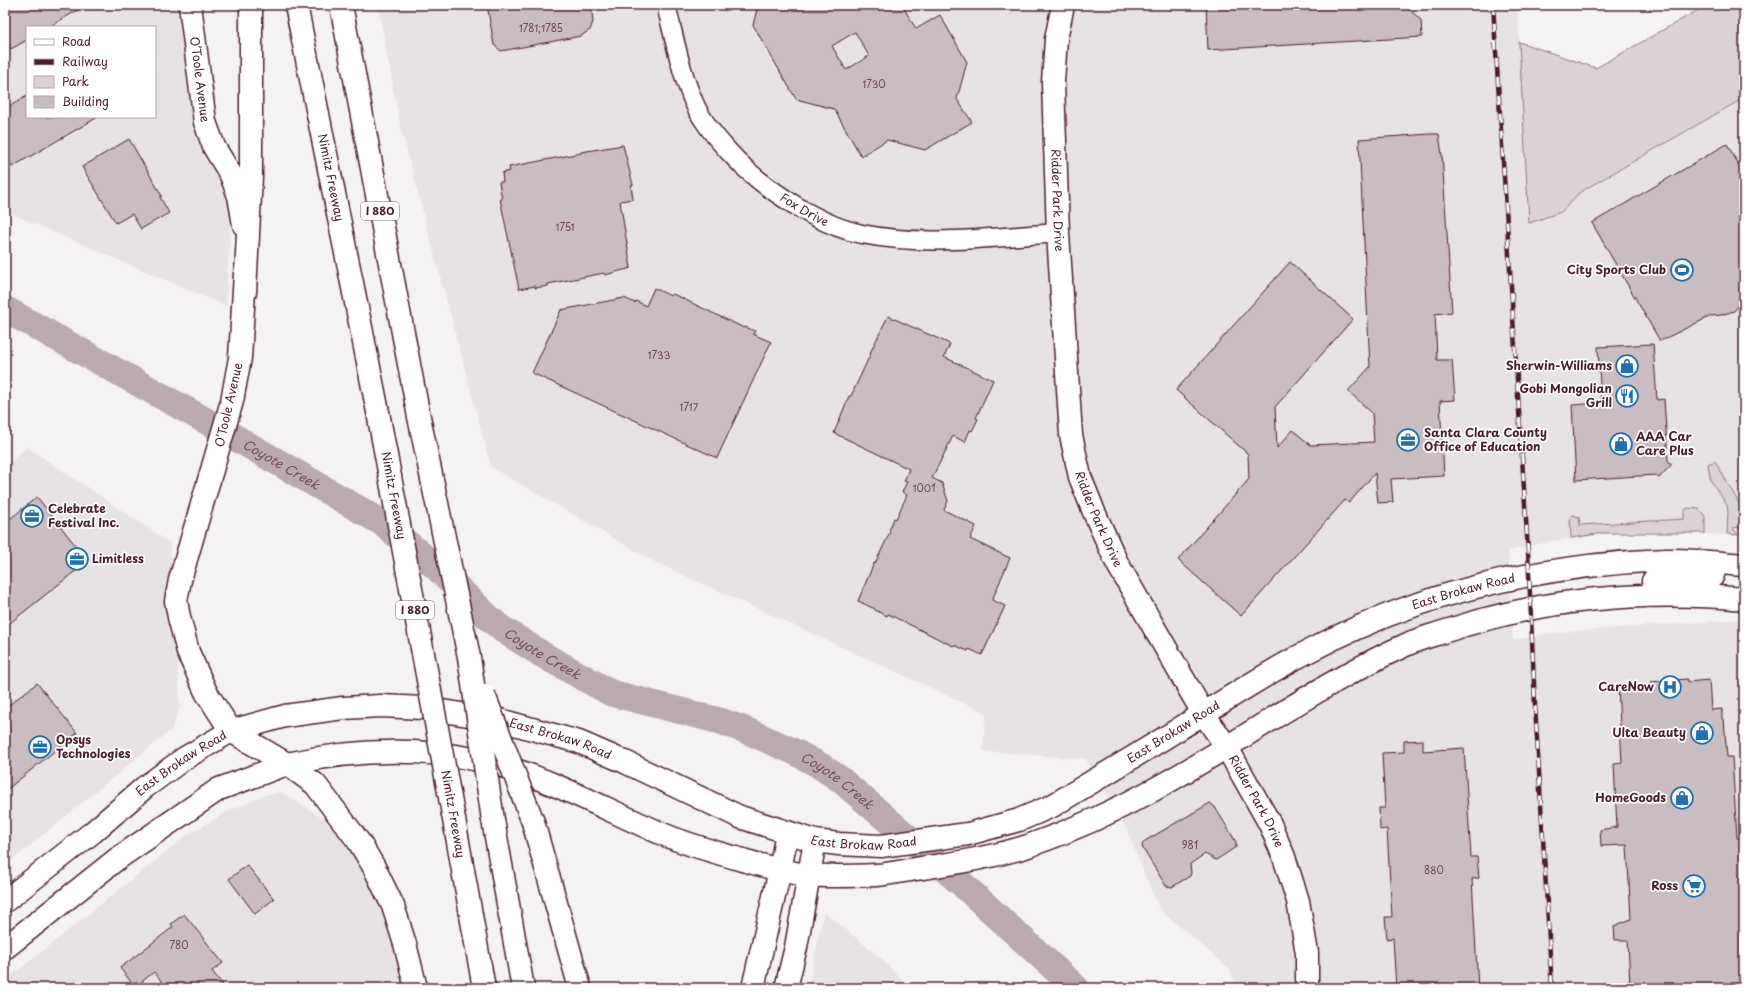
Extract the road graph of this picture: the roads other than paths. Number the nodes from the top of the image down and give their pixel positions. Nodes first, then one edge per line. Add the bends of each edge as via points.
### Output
1 (190, 5) edge
2 (251, 5) edge
3 (296, 5) edge
4 (341, 5) edge
5 (666, 5) edge
6 (1063, 5) edge
7 (1058, 233) junction
8 (245, 292) junction
9 (1717, 563) junction
10 (1744, 565) edge
11 (1740, 593) edge
12 (1577, 601) junction
13 (469, 657) junction
14 (1203, 713) junction
15 (230, 731) junction
16 (1226, 746) junction
17 (287, 764) junction
18 (787, 833) junction
19 (815, 841) junction
20 (780, 870) junction
21 (809, 875) junction
22 (5, 901) edge
23 (5, 948) edge
24 (416, 988) edge
25 (484, 988) edge
26 (523, 988) edge
27 (580, 988) edge
28 (753, 988) edge
29 (786, 988) edge
30 (1307, 988) edge

1 - 8 main road, O’Toole Avenue via 208,133 231,175 244,221
2 - 8 main road via 251,176
3 - 25 main road, Nimitz Freeway / I 880, bridge via 377,407
4 - 13 main road, I 880, bridge via 418,417
5 - 7 street, Fox Drive via 684,80 698,111 720,142 748,172 796,205 819,218 861,234 891,238 930,241
6 - 7 main road, Ridder Park Drive via 1056,39 1053,82
7 - 14 main road, Ridder Park Drive via 1071,435 1080,477 1118,562
8 - 15 main road, O’Toole Avenue via 240,358 232,401 176,601 188,652 206,692
9 - 10 main road, East Brokaw Road
9 - 12 main road via 1712,577 1704,581 1618,582
9 - 14 main road, East Brokaw Road via 1667,560 1594,565 1529,574 1480,585 1422,602 1306,652
11 - 12 main road
12 - 16 main road via 1531,608 1471,623 1412,643 1322,688
13 - 26 main road, I 880, bridge via 493,820
13 - 27 main road, bridge via 533,822
14 - 16 main road, Ridder Park Drive
14 - 19 main road, East Brokaw Road via 1052,806 1019,820 968,834 881,846
15 - 17 main road, O’Toole Avenue
15 - 18 main road, East Brokaw Road via 285,716 373,706 423,708 500,720 579,742 740,817
15 - 22 main road, East Brokaw Road via 145,787 93,832
16 - 21 main road via 1153,790 1027,846 969,861 877,875
16 - 30 main road, Ridder Park Drive via 1270,824 1284,857 1298,901 1307,953
17 - 20 main road via 328,755 380,752 465,758 509,768 662,834 707,850
17 - 23 main road via 219,789 117,859
17 - 24 main road, O’Toole Avenue via 315,784 359,842 374,867 393,906
18 - 19 main road, East Brokaw Road
18 - 20 main road
19 - 21 main road
20 - 21 main road
20 - 28 main road
21 - 29 main road

